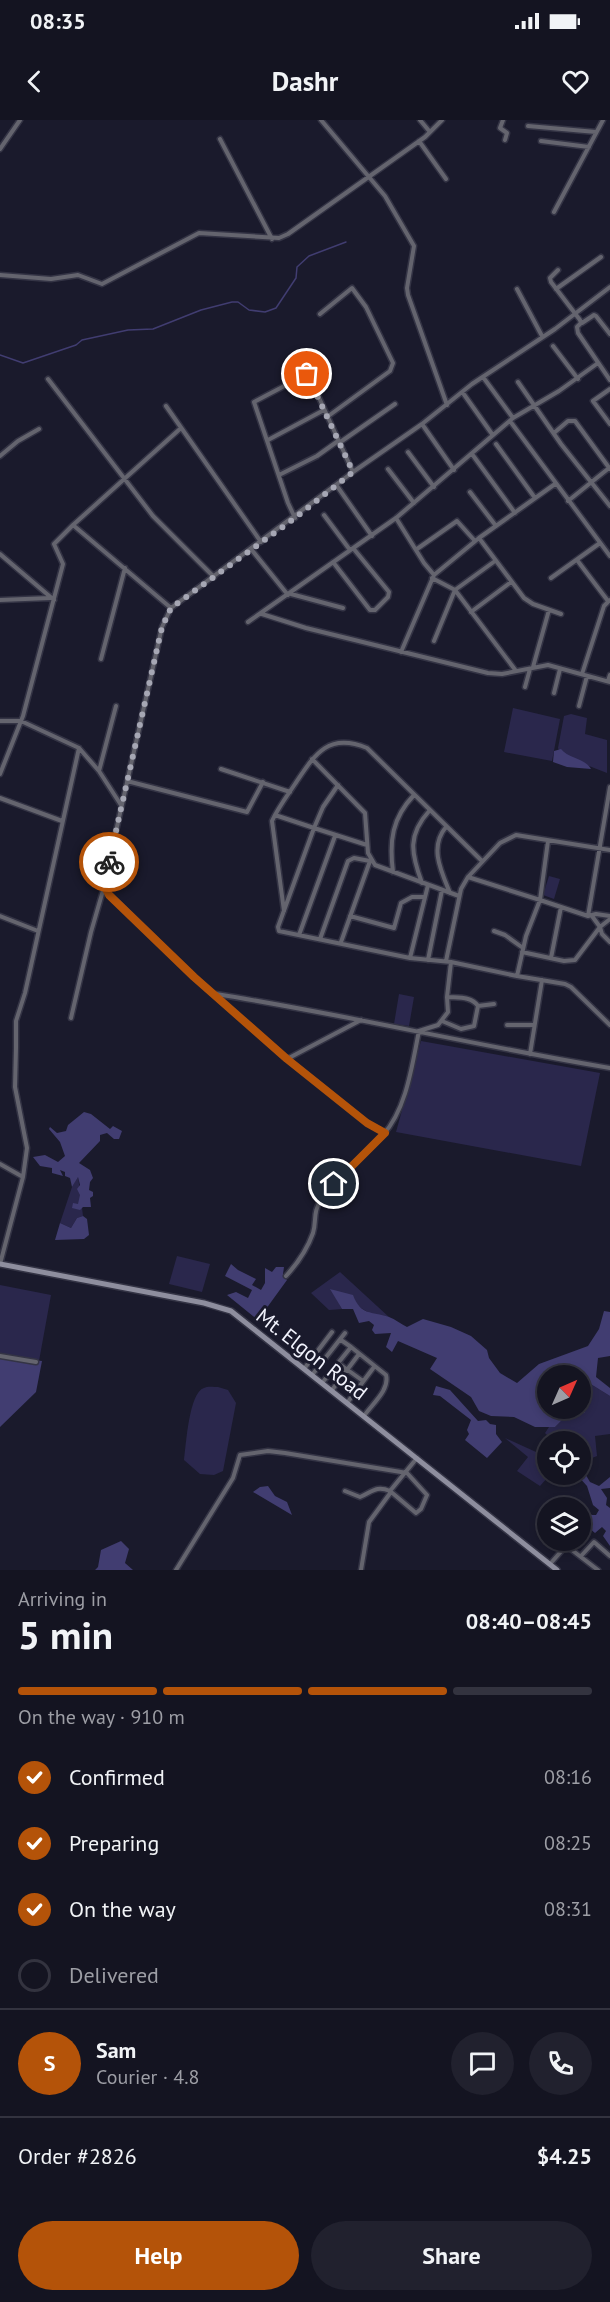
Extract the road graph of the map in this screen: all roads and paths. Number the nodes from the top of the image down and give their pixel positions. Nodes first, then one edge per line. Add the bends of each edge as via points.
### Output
1 (20, 120) edge
2 (321, 120) edge
3 (420, 120) edge
4 (442, 120) edge
5 (503, 120) edge
6 (603, 120) edge
7 (528, 126) dead end
8 (430, 132) junction
9 (596, 132) junction
10 (220, 139) dead end
11 (504, 140) dead end
12 (419, 141) junction
13 (541, 141) dead end
14 (2, 143) edge
15 (589, 147) junction
16 (0, 149) edge
17 (368, 176) junction
18 (446, 178) dead end
19 (554, 212) dead end
20 (272, 239) junction
21 (601, 257) dead end
22 (558, 270) dead end
23 (0, 275) edge
24 (610, 287) edge
25 (517, 289) dead end
26 (556, 289) junction
27 (320, 314) dead end
28 (574, 314) junction
29 (581, 323) junction
30 (610, 334) edge
31 (542, 336) junction
32 (553, 346) dead end
33 (299, 354) dead end
34 (598, 363) junction
35 (307, 374) junction
36 (483, 377) junction
37 (48, 379) dead end
38 (578, 379) junction
39 (610, 380) edge
40 (518, 381) dead end
41 (610, 389) edge
42 (463, 393) junction
43 (395, 404) dead end
44 (447, 405) junction
45 (535, 405) junction
46 (166, 406) dead end
47 (324, 410) junction
48 (327, 417) junction
49 (512, 420) junction
50 (422, 424) junction
51 (610, 424) edge
52 (181, 428) junction
53 (39, 429) dead end
54 (554, 433) junction
55 (492, 435) junction
56 (268, 440) junction
57 (339, 442) junction
58 (496, 444) dead end
59 (408, 452) dead end
60 (472, 454) junction
61 (0, 456) edge
62 (610, 468) edge
63 (388, 469) dead end
64 (454, 470) junction
65 (353, 472) junction
66 (279, 475) junction
67 (123, 477) junction
68 (590, 482) junction
69 (555, 484) junction
70 (337, 486) junction
71 (434, 487) junction
72 (470, 492) dead end
73 (535, 498) junction
74 (568, 501) junction
75 (414, 503) junction
76 (610, 506) edge
77 (515, 513) junction
78 (324, 515) dead end
79 (295, 518) junction
80 (396, 518) junction
81 (73, 525) junction
82 (495, 526) junction
83 (372, 536) junction
84 (477, 539) junction
85 (261, 542) junction
86 (600, 543) junction
87 (251, 549) junction
88 (351, 549) junction
89 (417, 549) junction
90 (0, 554) edge
91 (610, 556) edge
92 (577, 560) junction
93 (495, 561) junction
94 (333, 562) junction
95 (125, 568) junction
96 (214, 577) junction
97 (433, 577) junction
98 (551, 578) dead end
99 (511, 582) junction
100 (455, 590) junction
101 (289, 594) junction
102 (52, 599) junction
103 (0, 600) edge
104 (609, 600) edge
105 (171, 608) junction
106 (343, 608) dead end
107 (549, 610) junction
108 (471, 612) junction
109 (261, 614) junction
110 (561, 614) dead end
111 (248, 622) dead end
112 (434, 641) dead end
113 (401, 652) junction
114 (101, 659) dead end
115 (532, 667) junction
116 (560, 669) junction
117 (516, 671) junction
118 (585, 675) junction
119 (610, 675) edge
120 (609, 682) edge
121 (525, 687) dead end
122 (554, 693) dead end
123 (116, 706) dead end
124 (579, 706) dead end
125 (21, 721) junction
126 (0, 722) edge
127 (79, 748) junction
128 (312, 759) junction
129 (221, 769) dead end
130 (99, 771) junction
131 (0, 774) edge
132 (127, 781) junction
133 (263, 782) junction
134 (338, 785) junction
135 (610, 787) edge
136 (290, 792) junction
137 (414, 795) junction
138 (0, 798) edge
139 (121, 805) junction
140 (430, 810) junction
141 (608, 813) edge
142 (275, 815) junction
143 (62, 821) junction
144 (446, 827) junction
145 (314, 828) junction
146 (335, 836) junction
147 (548, 841) junction
148 (367, 845) junction
149 (599, 848) junction
150 (610, 850) edge
151 (370, 861) junction
152 (482, 861) junction
153 (393, 872) junction
154 (468, 877) junction
155 (422, 883) junction
156 (428, 885) junction
157 (105, 887) junction
158 (442, 890) junction
159 (450, 892) junction
160 (459, 896) junction
161 (425, 897) junction
162 (540, 900) junction
163 (561, 907) junction
164 (284, 912) junction
165 (0, 916) edge
166 (350, 916) junction
167 (590, 916) junction
168 (610, 918) edge
169 (600, 927) junction
170 (38, 931) junction
171 (494, 931) dead end
172 (299, 935) junction
173 (320, 939) junction
174 (341, 942) junction
175 (610, 942) edge
176 (522, 950) junction
177 (410, 958) junction
178 (551, 958) junction
179 (428, 960) junction
180 (448, 961) junction
181 (517, 976) junction
182 (542, 980) junction
183 (215, 994) junction
184 (447, 997) junction
185 (494, 1004) dead end
186 (478, 1006) junction
187 (70, 1018) dead end
188 (361, 1020) junction
189 (442, 1021) junction
190 (507, 1025) dead end
191 (534, 1025) junction
192 (610, 1025) edge
193 (419, 1031) junction
194 (530, 1054) junction
195 (287, 1059) junction
196 (610, 1068) edge
197 (385, 1133) junction
198 (0, 1164) edge
199 (24, 1177) junction
200 (0, 1264) edge
201 (286, 1276) dead end
202 (332, 1332) dead end
203 (345, 1333) dead end
204 (341, 1340) junction
205 (351, 1347) junction
206 (359, 1354) junction
207 (0, 1356) edge
208 (36, 1362) dead end
209 (338, 1363) junction
210 (374, 1367) junction
211 (304, 1369) junction
212 (347, 1370) junction
213 (312, 1375) junction
214 (363, 1381) junction
215 (322, 1383) junction
216 (332, 1390) junction
217 (347, 1403) junction
218 (364, 1416) junction
219 (417, 1458) junction
220 (407, 1473) junction
221 (345, 1491) dead end
222 (391, 1492) junction
223 (581, 1556) junction
224 (610, 1556) edge
225 (550, 1564) junction
226 (176, 1570) edge
227 (361, 1570) edge
228 (557, 1570) edge
229 (598, 1570) edge

1 - 14 street
2 - 17 street
3 - 8 street
4 - 8 street
5 - 11 street via 500,128 507,133
6 - 9 street
7 - 9 street
8 - 12 street
9 - 15 street
10 - 20 street
12 - 17 street
12 - 18 street
13 - 15 street
14 - 16 street
15 - 19 street
17 - 20 street via 288,234
17 - 44 street via 385,196 414,246 408,295
20 - 23 street via 200,233 102,284 78,275 51,279
21 - 26 street
22 - 26 street via 550,278
24 - 28 street
25 - 31 street
26 - 28 street
27 - 48 street via 352,288 366,307 393,363 390,371
28 - 29 street
28 - 31 street
29 - 30 street via 596,316
29 - 34 street via 578,333
31 - 36 street
32 - 38 street
33 - 35 street
34 - 38 street
34 - 39 street
35 - 47 street
35 - 56 street via 254,401
36 - 42 street
36 - 49 street
37 - 67 street
38 - 45 street
40 - 45 street
41 - 51 street via 593,401
42 - 44 street
42 - 55 street
43 - 57 street
44 - 50 street
45 - 49 street
45 - 54 street
46 - 52 street
47 - 48 street
47 - 56 street
48 - 57 street
49 - 55 street
49 - 69 street
50 - 64 street
50 - 65 street
52 - 67 street
52 - 85 street
53 - 61 street
54 - 62 street via 568,421 575,421
54 - 68 street
55 - 60 street
56 - 66 street
57 - 65 street
57 - 66 street
58 - 73 street
59 - 71 street
60 - 64 street
60 - 77 street
62 - 68 street
63 - 75 street
64 - 71 street
65 - 70 street
66 - 79 street
67 - 81 street
67 - 96 street via 153,516
68 - 74 street
68 - 76 street
69 - 73 street
69 - 74 street
70 - 79 street
70 - 83 street
71 - 75 street
72 - 82 street
73 - 77 street
74 - 86 street
75 - 80 street
77 - 82 street
78 - 88 street
79 - 85 street
80 - 83 street
80 - 89 street
81 - 95 street
81 - 102 street via 53,545 63,564
82 - 84 street
83 - 88 street
84 - 89 street via 458,521
84 - 93 street
84 - 97 street
85 - 87 street
86 - 91 street
86 - 92 street
87 - 96 street
87 - 101 street
88 - 94 street
88 - 94 street via 389,592 390,596 375,610 370,610
89 - 97 street
90 - 102 street
92 - 98 street
92 - 104 street
93 - 99 street
93 - 100 street
94 - 101 street
95 - 105 street
95 - 114 street
96 - 105 street
97 - 100 street
97 - 113 street
99 - 107 street via 529,602
99 - 108 street
100 - 108 street
100 - 112 street
101 - 106 street
101 - 109 street
102 - 103 street
102 - 125 street
104 - 118 street
105 - 132 street via 162,627
107 - 110 street
107 - 115 street
108 - 117 street
109 - 111 street
109 - 113 street
113 - 117 street via 488,673
115 - 116 street via 548,665
115 - 117 street
115 - 121 street
116 - 118 street
116 - 122 street
118 - 120 street
118 - 124 street
119 - 120 street
123 - 130 street
125 - 126 street
125 - 127 street
125 - 131 street
127 - 130 street
127 - 143 street
128 - 134 street
128 - 136 street
128 - 137 street via 329,746 354,743 367,748
129 - 133 street
130 - 139 street
132 - 133 street via 246,812
132 - 139 street
133 - 136 street
134 - 145 street
134 - 148 street via 365,813
135 - 141 street
136 - 142 street
137 - 140 street
137 - 153 street via 399,813 392,834
138 - 143 street
139 - 157 street
140 - 144 street
140 - 155 street via 413,838
141 - 149 street
142 - 145 street
142 - 164 street via 272,827
143 - 170 street
144 - 152 street
144 - 159 street via 437,842 437,854
145 - 146 street
145 - 164 street
146 - 148 street
146 - 172 street
147 - 149 street
147 - 152 street via 516,835 500,843
147 - 162 street
148 - 151 street
149 - 150 street
149 - 167 street
151 - 153 street
151 - 166 street
151 - 173 street via 350,860
152 - 154 street
153 - 155 street
154 - 160 street
154 - 162 street
155 - 156 street
156 - 158 street
156 - 161 street
157 - 183 street
157 - 187 street
158 - 159 street
158 - 179 street
159 - 160 street
160 - 180 street
161 - 166 street via 412,897 401,903 394,928
161 - 177 street
162 - 163 street
162 - 176 street
163 - 167 street
163 - 178 street
164 - 172 street via 278,930
165 - 170 street
166 - 174 street
167 - 168 street
167 - 169 street
168 - 169 street
169 - 175 street
169 - 178 street via 575,960
170 - 199 street via 16,1021 15,1087 27,1148
171 - 176 street
172 - 173 street
173 - 174 street
174 - 177 street
176 - 178 street
176 - 181 street
177 - 179 street
179 - 180 street
180 - 181 street
180 - 184 street
181 - 182 street
182 - 191 street
182 - 192 street via 571,987
183 - 188 street
183 - 195 street
184 - 186 street via 470,999
184 - 189 street via 448,1012
185 - 186 street
186 - 189 street via 474,1026 461,1029
188 - 193 street
188 - 195 street
189 - 193 street
190 - 191 street
191 - 194 street
193 - 194 street
193 - 197 street via 404,1093
194 - 196 street
195 - 197 street
197 - 201 street via 322,1197 315,1211 314,1232
198 - 199 street
199 - 200 street
200 - 211 street, Mt. Elgon Road via 225,1309
202 - 211 street
203 - 204 street
204 - 205 street
204 - 213 street
205 - 206 street
205 - 209 street
206 - 210 street
206 - 212 street
207 - 208 street
209 - 212 street
209 - 215 street
210 - 214 street
210 - 218 street via 386,1375 387,1382
211 - 213 street, Mt. Elgon Road
212 - 214 street
212 - 216 street
213 - 215 street, Mt. Elgon Road
214 - 217 street
215 - 216 street, Mt. Elgon Road
216 - 217 street, Mt. Elgon Road
217 - 218 street, Mt. Elgon Road
218 - 219 street, Mt. Elgon Road
219 - 220 street
219 - 225 street, Mt. Elgon Road
220 - 222 street
220 - 222 street via 427,1492 419,1511 416,1513
220 - 226 street via 285,1453 244,1453 238,1458 233,1478
221 - 222 street via 360,1497 373,1489
222 - 227 street via 369,1522
223 - 224 street via 594,1542
223 - 225 street via 566,1547
223 - 229 street
225 - 228 street, Mt. Elgon Road

